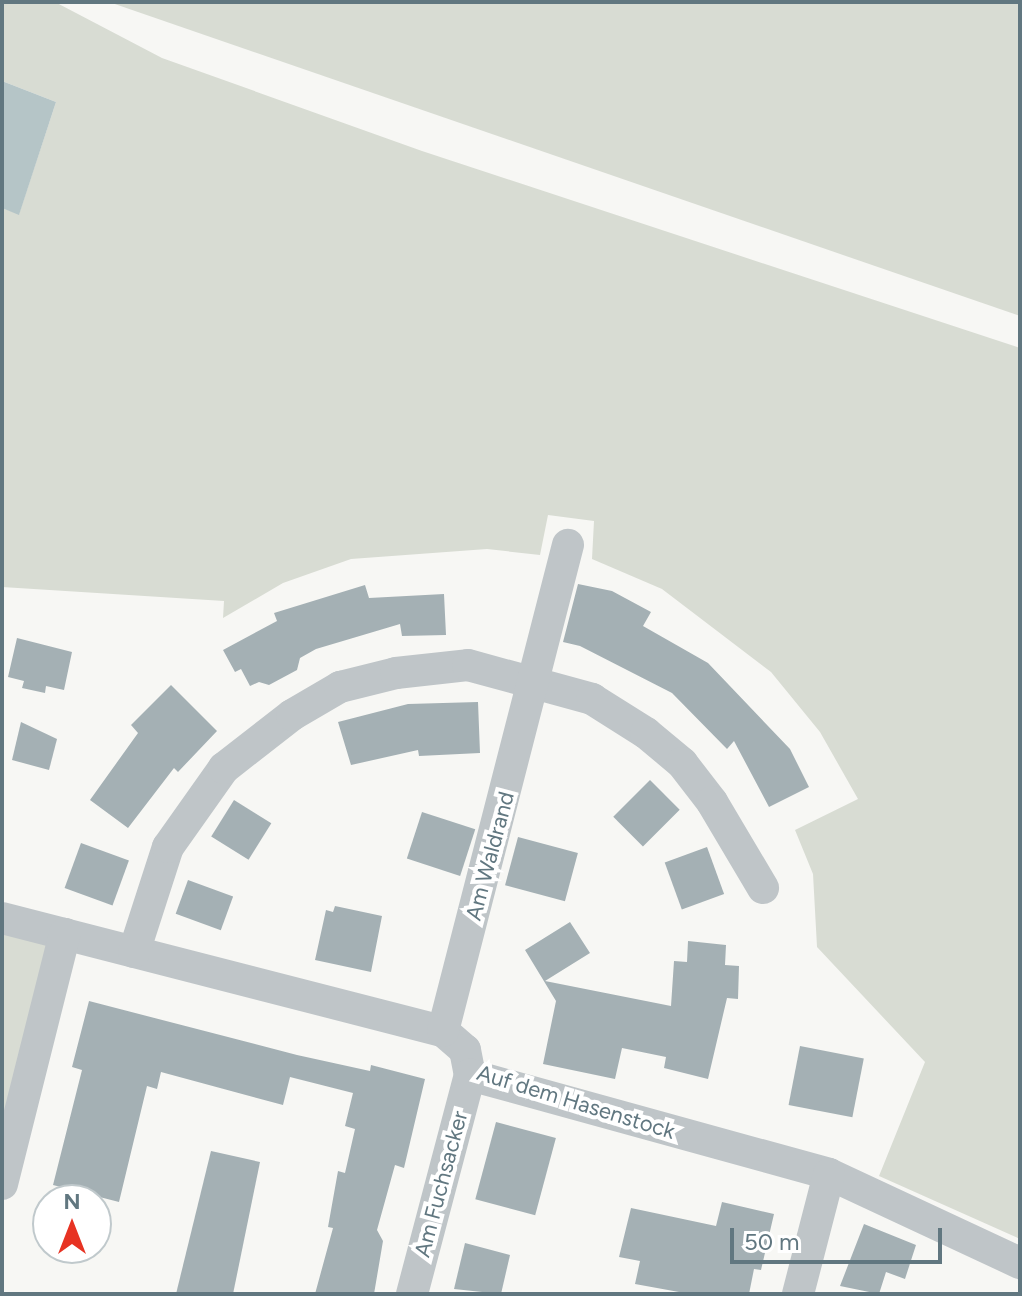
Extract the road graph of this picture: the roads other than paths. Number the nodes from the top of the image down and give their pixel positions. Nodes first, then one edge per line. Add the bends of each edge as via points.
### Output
1 (568, 545) dead end
2 (535, 681) junction
3 (763, 888) dead end
4 (2, 918) edge
5 (65, 934) junction
6 (134, 952) junction
7 (443, 1031) junction
8 (470, 1075) junction
9 (829, 1174) junction
10 (2, 1184) edge
11 (1020, 1263) edge
12 (412, 1294) edge
13 (798, 1294) edge

1 - 2 street, Am Waldrand
2 - 3 street via 592,699 682,763
2 - 6 street via 468,665 396,673 340,687 292,715 224,768 168,847
2 - 7 street, Am Waldrand
4 - 5 street
5 - 6 street
5 - 10 street
6 - 7 street
7 - 8 street, Auf dem Hasenstock via 465,1050
8 - 9 street, Auf dem Hasenstock
8 - 12 street, Am Fuchsacker
9 - 11 street, Auf dem Hasenstock
9 - 13 street

